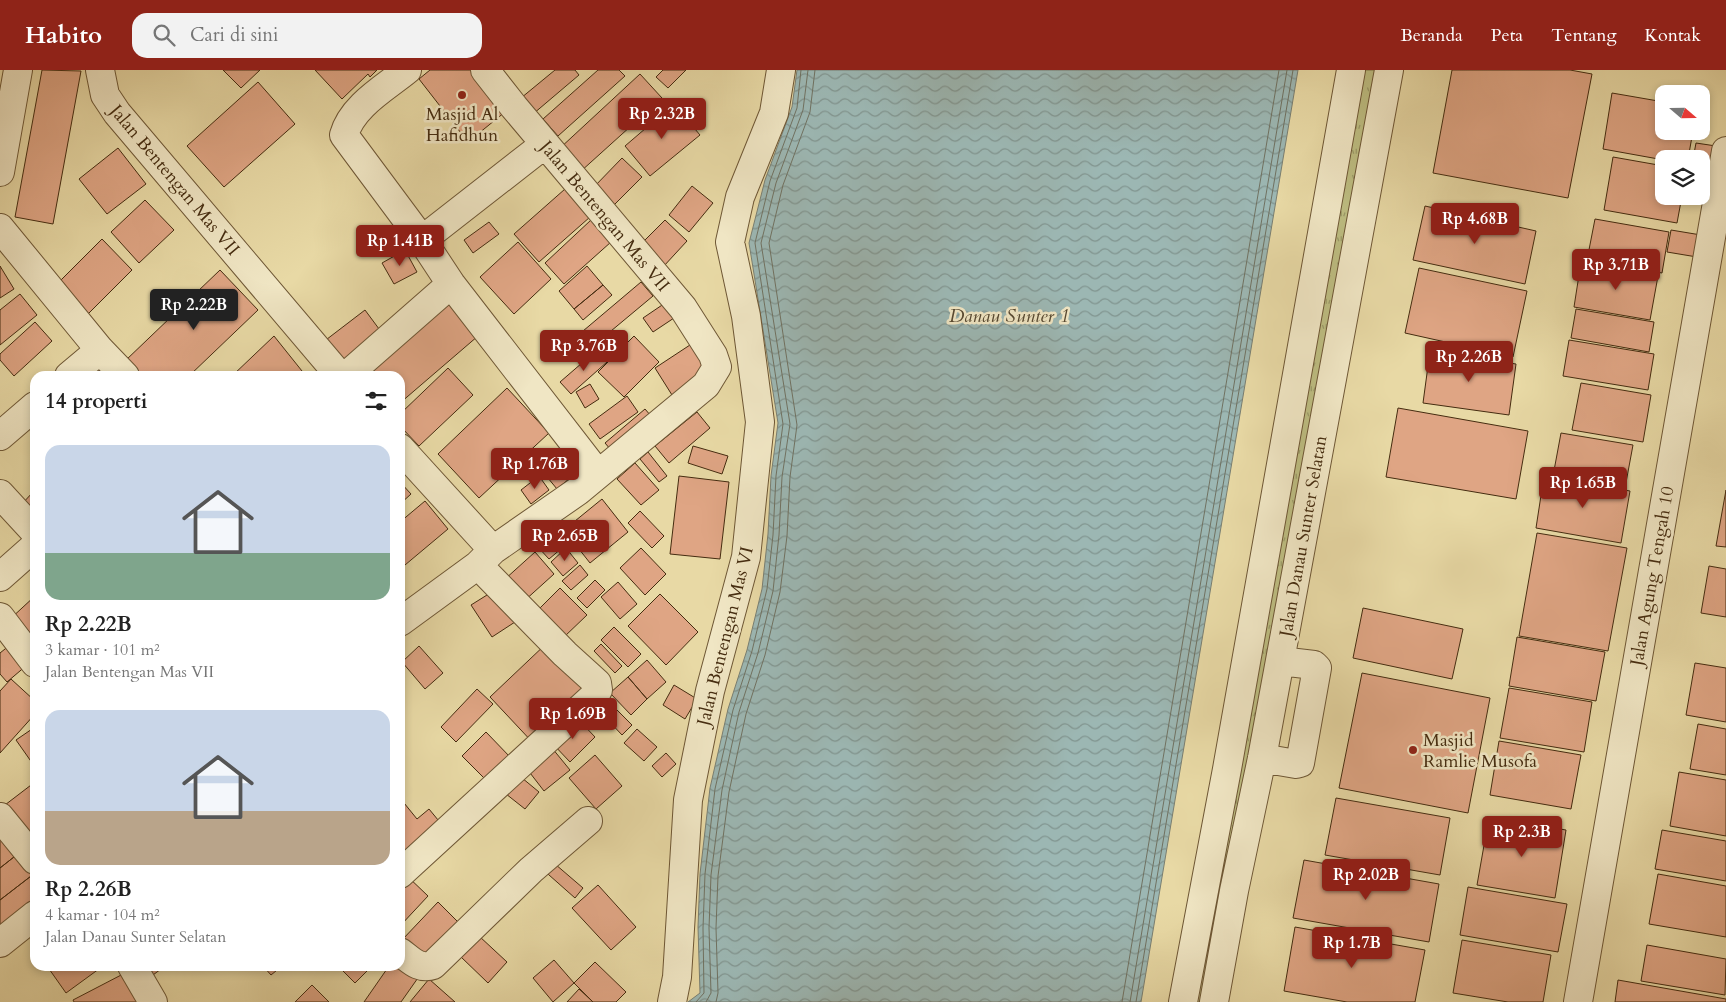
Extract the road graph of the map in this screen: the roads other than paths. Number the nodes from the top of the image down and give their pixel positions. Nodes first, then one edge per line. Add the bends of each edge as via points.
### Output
1 (100, 70) edge
2 (407, 70) edge
3 (485, 70) edge
4 (781, 70) edge
5 (1351, 70) edge
6 (1389, 70) edge
7 (12, 71) edge
8 (545, 144) junction
9 (1726, 151) edge
10 (0, 172) edge
11 (0, 228) edge
12 (422, 240) junction
13 (1715, 275) edge
14 (451, 284) junction
15 (100, 350) junction
16 (75, 371) edge
17 (120, 371) edge
18 (336, 371) edge
19 (352, 371) edge
20 (30, 410) edge
21 (0, 436) edge
22 (405, 454) edge
23 (598, 474) junction
24 (0, 494) edge
25 (30, 527) edge
26 (30, 550) edge
27 (485, 558) junction
28 (0, 577) edge
29 (0, 617) edge
30 (405, 618) edge
31 (30, 656) edge
32 (1280, 661) junction
33 (1262, 758) junction
34 (0, 816) edge
35 (588, 821) dead end
36 (30, 854) edge
37 (405, 869) edge
38 (30, 919) edge
39 (0, 943) edge
40 (405, 956) edge
41 (135, 971) edge
42 (153, 1002) edge
43 (672, 1002) edge
44 (1183, 1002) edge
45 (1214, 1002) edge
46 (1578, 1002) edge

1 - 18 street, Jalan Bentengan Mas VII via 105,95 117,113
2 - 12 street via 361,107 349,121 344,135
3 - 8 street, Jalan Bentengan Mas VII
4 - 43 street, Jalan Bentengan Mas VI via 774,113 740,197 730,242 746,316 760,422 746,557 710,691 688,800 677,977
5 - 44 street, Jalan Danau Sunter Selatan
6 - 32 street, Jalan Danau Sunter Selatan
7 - 10 street
8 - 12 street
8 - 23 street, Jalan Bentengan Mas VII via 683,308 713,355 716,367 706,386
9 - 13 street, Jalan Agung Tengah 10
11 - 15 street
12 - 14 street
13 - 46 street, Jalan Agung Tengah 10
14 - 19 street
14 - 23 street
15 - 16 street
15 - 17 street
20 - 21 street
22 - 27 street
23 - 27 street
24 - 25 street
26 - 28 street
27 - 30 street
27 - 37 street via 565,654 597,683 598,690
29 - 31 street
32 - 33 street, Jalan Danau Sunter Selatan
32 - 33 street via 1317,668 1300,763
33 - 45 street, Jalan Danau Sunter Selatan
34 - 36 street
35 - 40 street via 530,870 433,965 426,968 418,966
38 - 39 street
41 - 42 street

